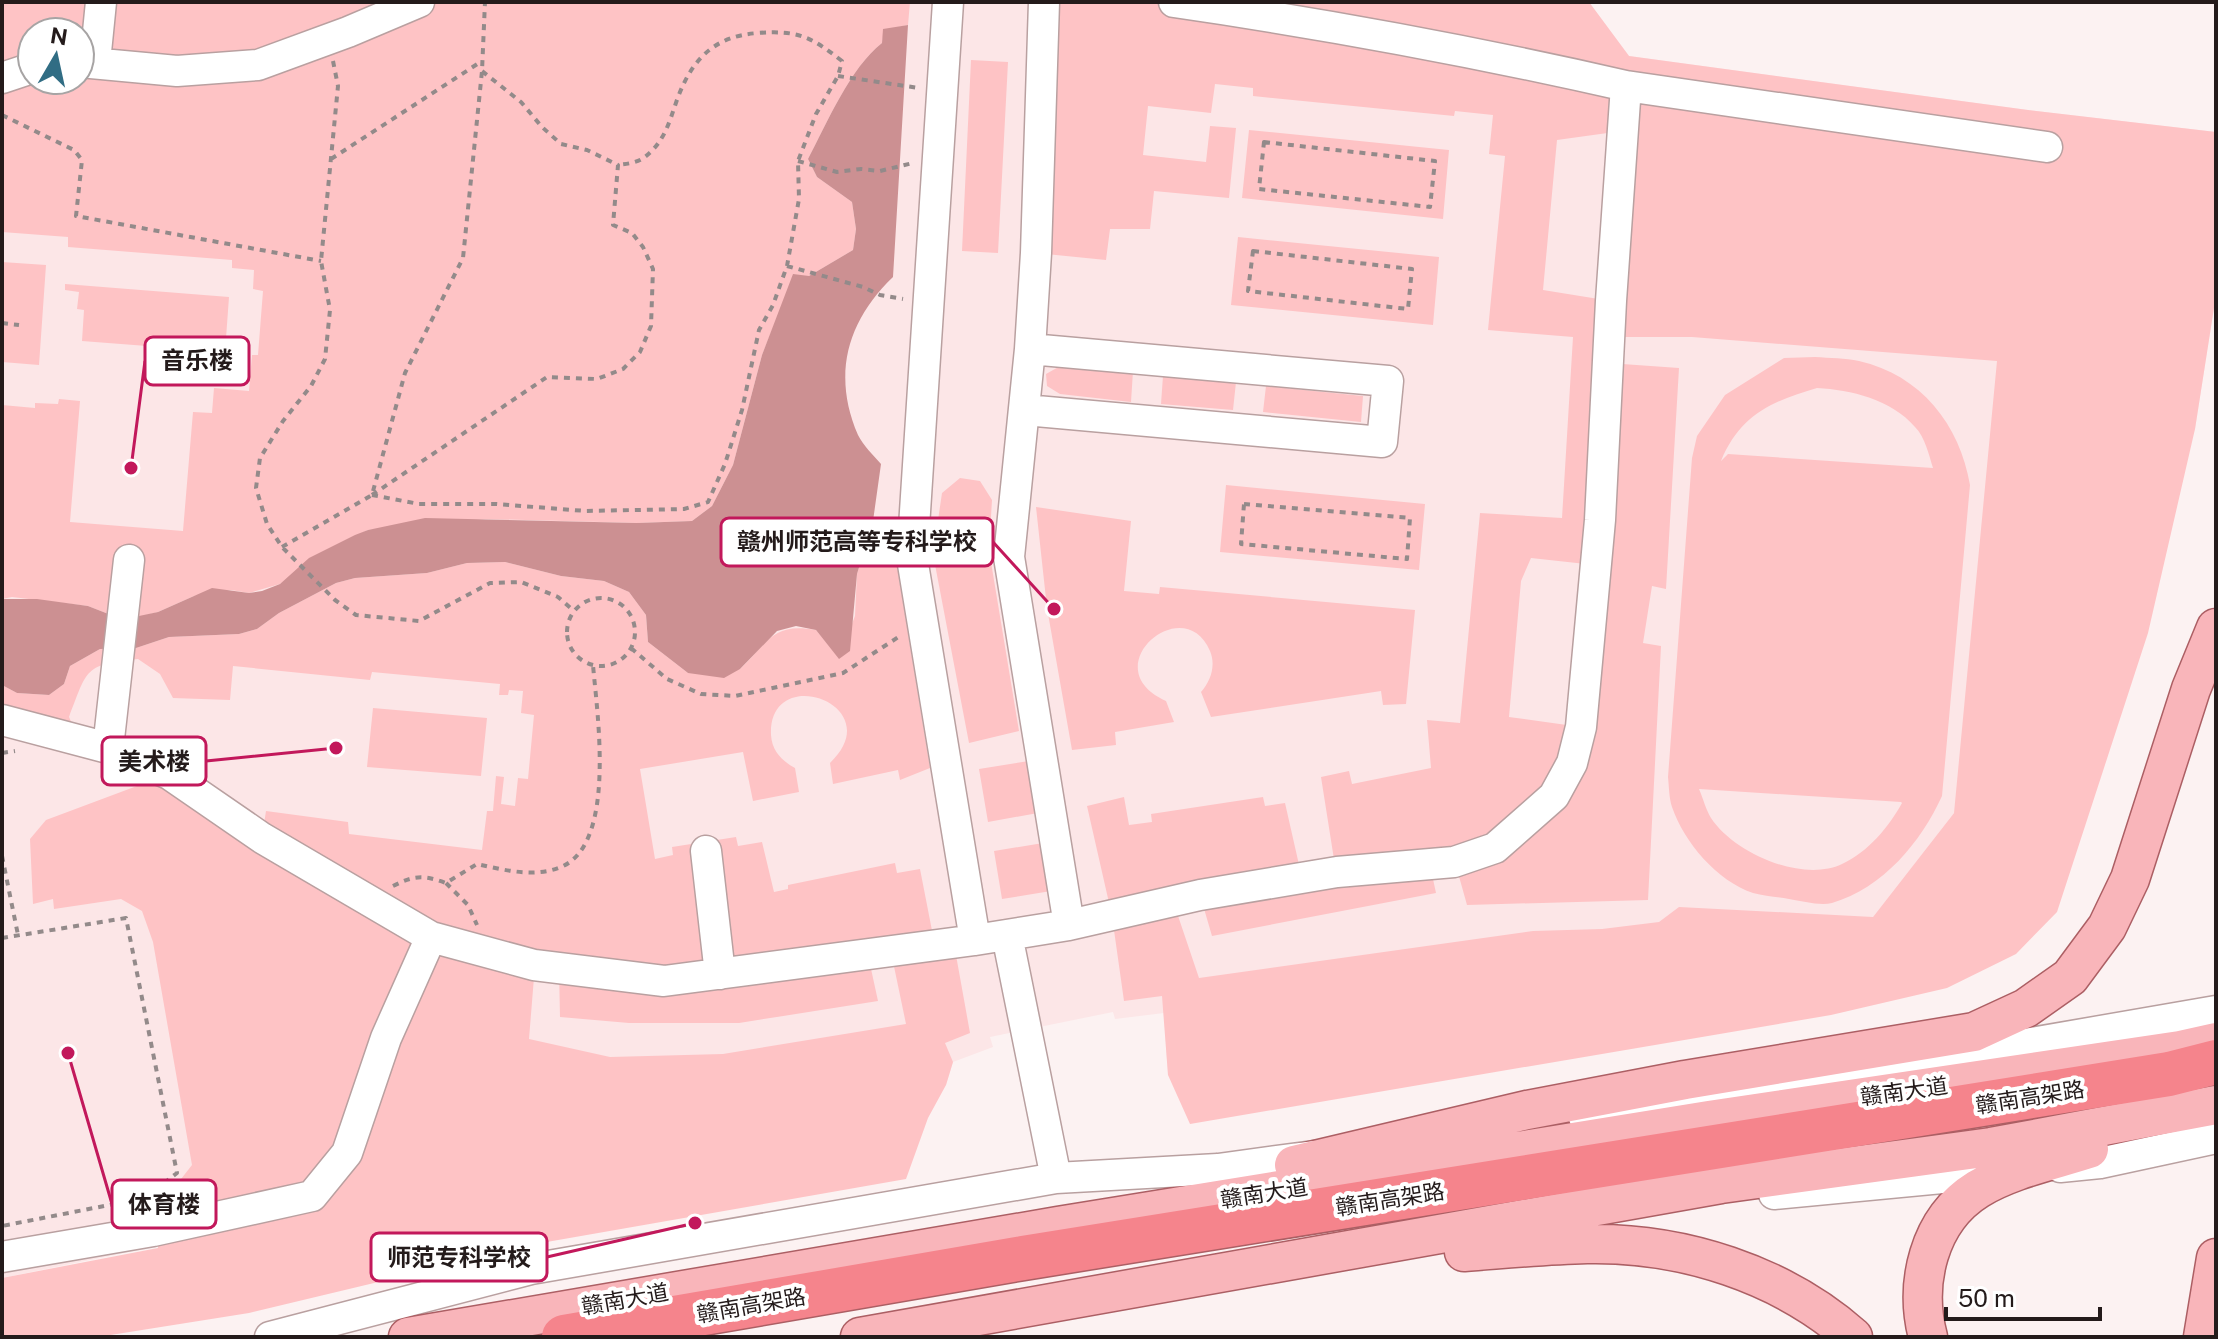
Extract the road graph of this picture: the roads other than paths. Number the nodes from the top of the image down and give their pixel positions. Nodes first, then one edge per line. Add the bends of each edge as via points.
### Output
1 (101, 2) edge
2 (419, 2) edge
3 (948, 2) edge
4 (1044, 2) edge
5 (1174, 2) edge
6 (1285, 10) edge
7 (96, 23) edge
8 (96, 63) edge
9 (1626, 86) junction
10 (2047, 147) dead end
11 (1030, 349) junction
12 (1025, 410) junction
13 (129, 560) dead end
14 (2216, 606) edge
15 (2216, 628) edge
16 (2, 720) edge
17 (108, 748) junction
18 (706, 851) dead end
19 (1069, 925) junction
20 (1007, 935) junction
21 (431, 937) junction
22 (975, 940) junction
23 (720, 974) junction
24 (2216, 1011) edge
25 (2216, 1042) edge
26 (2216, 1062) edge
27 (1989, 1065) junction
28 (2216, 1087) edge
29 (2216, 1105) edge
30 (2216, 1116) edge
31 (2216, 1138) edge
32 (1355, 1150) junction
33 (1259, 1164) junction
34 (2004, 1165) junction
35 (1056, 1178) junction
36 (1058, 1226) junction
37 (2, 1257) edge
38 (1391, 1257) junction
39 (2216, 1258) edge
40 (1293, 1262) junction
41 (270, 1337) edge
42 (408, 1337) edge
43 (564, 1337) edge
44 (739, 1337) edge
45 (860, 1337) edge
46 (973, 1337) edge
47 (1853, 1337) edge
48 (1928, 1337) edge
49 (2203, 1337) edge

1 - 7 street
2 - 8 street via 258,65 177,71
3 - 22 street via 912,558
4 - 11 street
5 - 6 street
6 - 9 street
9 - 10 street
9 - 19 street via 1600,520 1581,727 1572,763 1554,796 1495,848 1454,862 1337,872 1200,895
11 - 12 street
11 - 12 street via 1388,381 1382,442
12 - 19 street via 1009,557
13 - 17 street
14 - 33 street via 2133,817 2109,896 2071,960 2019,1002 1954,1023 1434,1118
15 - 32 main road via 2130,879 2107,927 2070,977 2026,1008 1974,1032 1527,1110
16 - 17 street
17 - 21 street via 169,774 262,838
18 - 23 street
19 - 20 street
20 - 22 street
20 - 35 street
21 - 23 street via 559,969 664,981
21 - 37 street via 386,1038 347,1153 312,1196
22 - 23 street
24 - 27 street
25 - 27 main road, 赣南大道
26 - 43 highway, 赣南高架路 via 2169,1074
27 - 32 street
27 - 36 main road, 赣南大道 via 1709,1120
28 - 44 highway, 赣南高架路 via 1693,1170
29 - 34 main road
30 - 34 main road
31 - 34 street via 2100,1163
32 - 33 street
32 - 36 main road
33 - 35 street
34 - 38 street via 1964,1176 1723,1199
34 - 40 main road via 1721,1184
34 - 48 main road via 1951,1215 1932,1245 1922,1278
35 - 41 street via 531,1269
36 - 42 main road, 赣南大道
38 - 40 main road
38 - 46 street
38 - 47 main road via 1589,1244 1659,1248 1723,1264 1783,1288
39 - 49 main road
40 - 45 main road

